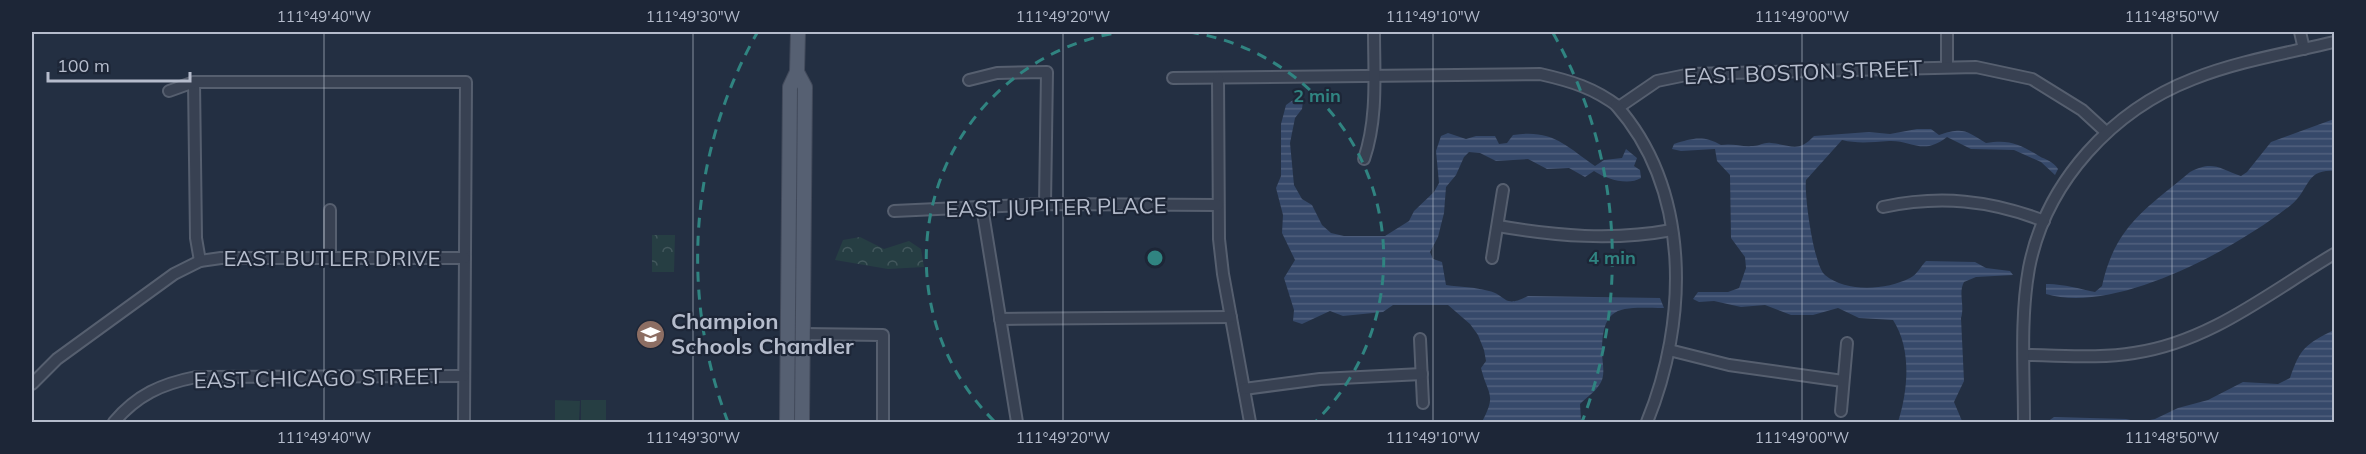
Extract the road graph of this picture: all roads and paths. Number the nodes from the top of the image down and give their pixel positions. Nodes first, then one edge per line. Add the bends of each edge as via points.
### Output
1 (798, 32) edge
2 (1374, 32) edge
3 (1947, 32) edge
4 (2300, 32) edge
5 (2334, 42) edge
6 (2304, 49) junction
7 (1947, 66) junction
8 (797, 72) junction
9 (1173, 78) dead end
10 (1218, 78) junction
11 (1374, 78) junction
12 (969, 80) dead end
13 (194, 82) junction
14 (169, 91) dead end
15 (1616, 105) junction
16 (2106, 132) junction
17 (1364, 159) dead end
18 (1503, 190) dead end
19 (1045, 204) junction
20 (1218, 205) junction
21 (982, 207) junction
22 (1883, 207) dead end
23 (330, 210) dead end
24 (894, 211) dead end
25 (2044, 221) junction
26 (1497, 226) junction
27 (1672, 230) junction
28 (2334, 254) edge
29 (330, 258) junction
30 (465, 258) junction
31 (1492, 258) dead end
32 (200, 261) junction
33 (1231, 317) junction
34 (1000, 319) junction
35 (788, 333) junction
36 (803, 334) junction
37 (1420, 339) dead end
38 (1847, 344) dead end
39 (1669, 350) junction
40 (2024, 355) junction
41 (1422, 374) junction
42 (464, 376) junction
43 (1844, 381) junction
44 (32, 384) edge
45 (1244, 389) junction
46 (1423, 403) dead end
47 (1841, 411) dead end
48 (114, 423) edge
49 (464, 423) edge
50 (787, 423) edge
51 (802, 423) edge
52 (883, 423) edge
53 (1017, 423) edge
54 (1250, 423) edge
55 (1647, 423) edge
56 (2024, 423) edge

1 - 8 main road
2 - 11 street
3 - 7 street
4 - 6 street
5 - 6 street
6 - 16 street via 2195,78 2145,103
7 - 15 street, EAST BOSTON STREET via 1691,74 1657,81 1619,107
7 - 16 street, EAST BOSTON STREET via 2032,79 2072,103
8 - 35 main road via 790,87
8 - 36 main road via 805,87
9 - 10 street
10 - 11 street
10 - 20 street
11 - 15 street via 1540,74 1599,91
11 - 17 street via 1371,138
12 - 19 street via 997,74 1047,72
13 - 14 street
13 - 30 street via 466,82
13 - 32 street via 196,238
15 - 27 street via 1647,147
16 - 25 street via 2068,178
18 - 26 street
19 - 20 street, EAST JUPITER PLACE
19 - 21 street, EAST JUPITER PLACE
20 - 33 street
21 - 24 street, EAST JUPITER PLACE
21 - 34 street
22 - 25 street via 1964,200 1993,204
23 - 29 street
25 - 40 street via 2025,294
26 - 27 street via 1602,238
26 - 31 street
27 - 39 street via 1677,293
28 - 40 street via 2190,339 2120,355
29 - 30 street, EAST BUTLER DRIVE
29 - 32 street, EAST BUTLER DRIVE
30 - 42 street
32 - 44 street via 174,274 67,352
33 - 34 street
33 - 45 street
34 - 53 street
35 - 36 main road
35 - 50 main road
36 - 51 main road
36 - 52 street via 883,335
37 - 41 street
38 - 43 street
39 - 43 street via 1729,365
39 - 55 street
40 - 56 street
41 - 45 street via 1386,374
41 - 46 street
42 - 48 street, EAST CHICAGO STREET via 196,377 173,381 145,393
42 - 49 street
43 - 47 street
45 - 54 street

